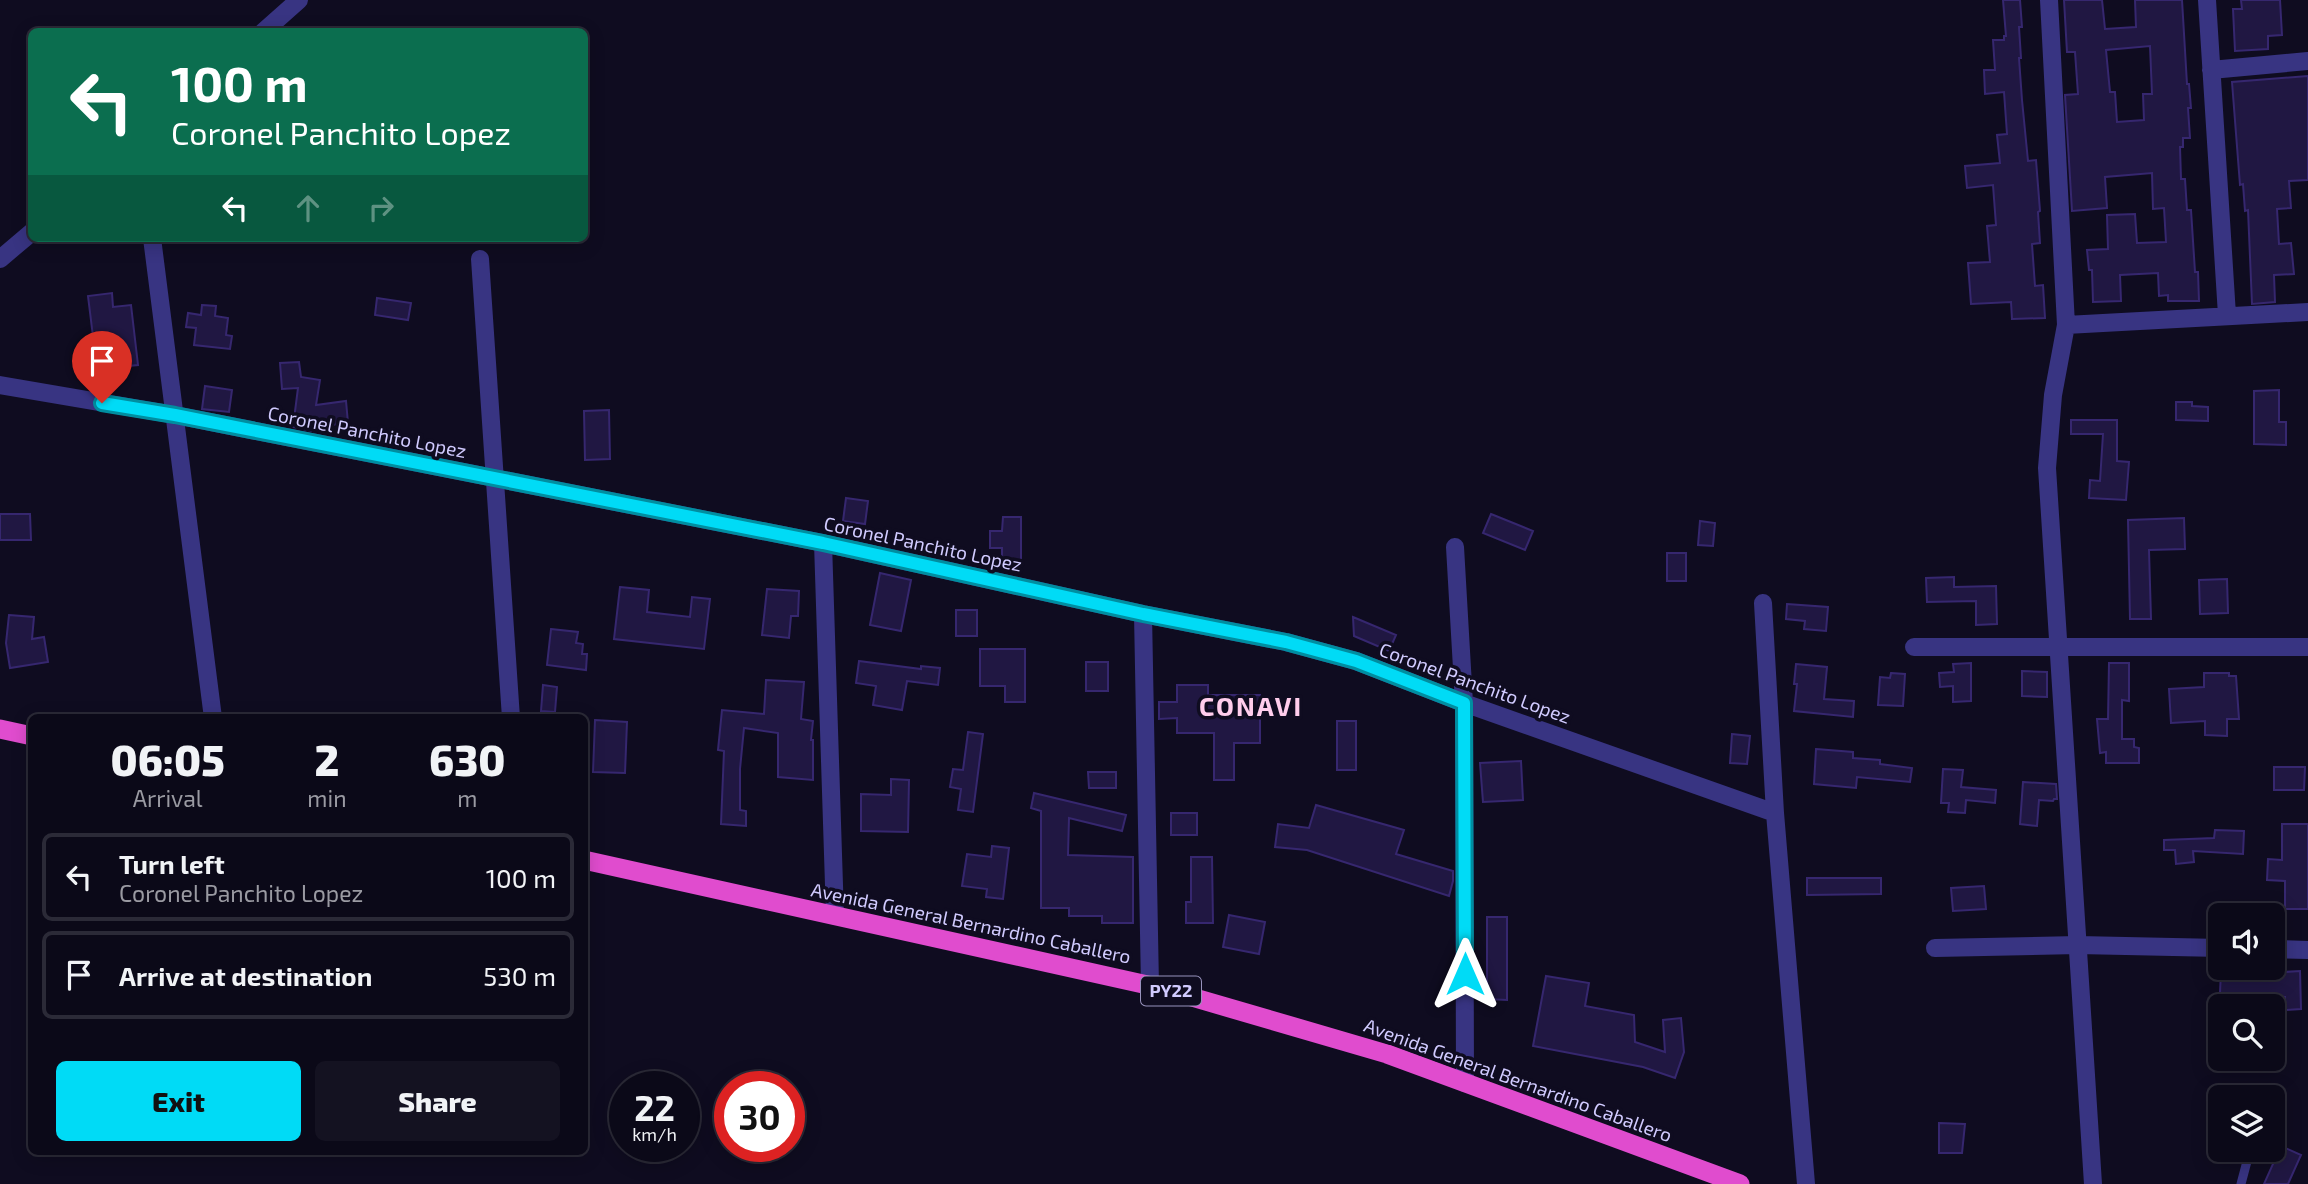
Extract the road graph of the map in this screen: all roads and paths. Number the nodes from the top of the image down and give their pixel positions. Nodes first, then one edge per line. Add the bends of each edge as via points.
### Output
1 (299, 0) edge
2 (2049, 0) edge
3 (2207, 0) edge
4 (268, 28) edge
5 (2308, 61) edge
6 (2211, 70) junction
7 (28, 235) edge
8 (153, 242) edge
9 (0, 259) edge
10 (480, 259) dead end
11 (2308, 312) edge
12 (2227, 315) junction
13 (2066, 325) junction
14 (0, 385) edge
15 (175, 415) junction
16 (495, 479) junction
17 (823, 543) junction
18 (1455, 547) dead end
19 (1763, 603) dead end
20 (1143, 614) junction
21 (2058, 646) junction
22 (1914, 647) dead end
23 (2308, 647) edge
24 (1464, 703) junction
25 (212, 714) edge
26 (511, 714) edge
27 (0, 729) edge
28 (28, 735) edge
29 (1775, 813) junction
30 (588, 861) edge
31 (835, 916) junction
32 (2077, 944) junction
33 (1935, 948) dead end
34 (2208, 948) edge
35 (2285, 949) edge
36 (2308, 950) edge
37 (1150, 986) junction
38 (1465, 1083) junction
39 (2247, 1162) edge
40 (1740, 1184) edge
41 (1805, 1184) edge
42 (2093, 1184) edge
43 (2241, 1184) edge

1 - 4 street
2 - 13 street
3 - 6 street
5 - 6 street
6 - 12 street
7 - 9 street
8 - 15 street
10 - 16 street
11 - 12 street
12 - 13 street
13 - 21 street via 2053,395 2047,468
14 - 15 street, Coronel Panchito Lopez
15 - 16 street, Coronel Panchito Lopez
15 - 25 street
16 - 17 street, Coronel Panchito Lopez
16 - 26 street
17 - 20 street, Coronel Panchito Lopez
17 - 31 street
18 - 24 street
19 - 29 street
20 - 24 street, Coronel Panchito Lopez via 1356,661
20 - 37 street
21 - 22 street
21 - 23 street
21 - 32 street
24 - 29 street, Coronel Panchito Lopez
24 - 38 street
27 - 28 highway
29 - 41 street
30 - 31 highway, Avenida General Bernardino Caballero / PY22
31 - 37 highway, Avenida General Bernardino Caballero / PY22
32 - 33 street
32 - 34 street
32 - 42 street
35 - 36 street
37 - 38 highway, Avenida General Bernardino Caballero / PY22 via 1387,1054
38 - 40 highway, Avenida General Bernardino Caballero / PY22
39 - 43 lane

